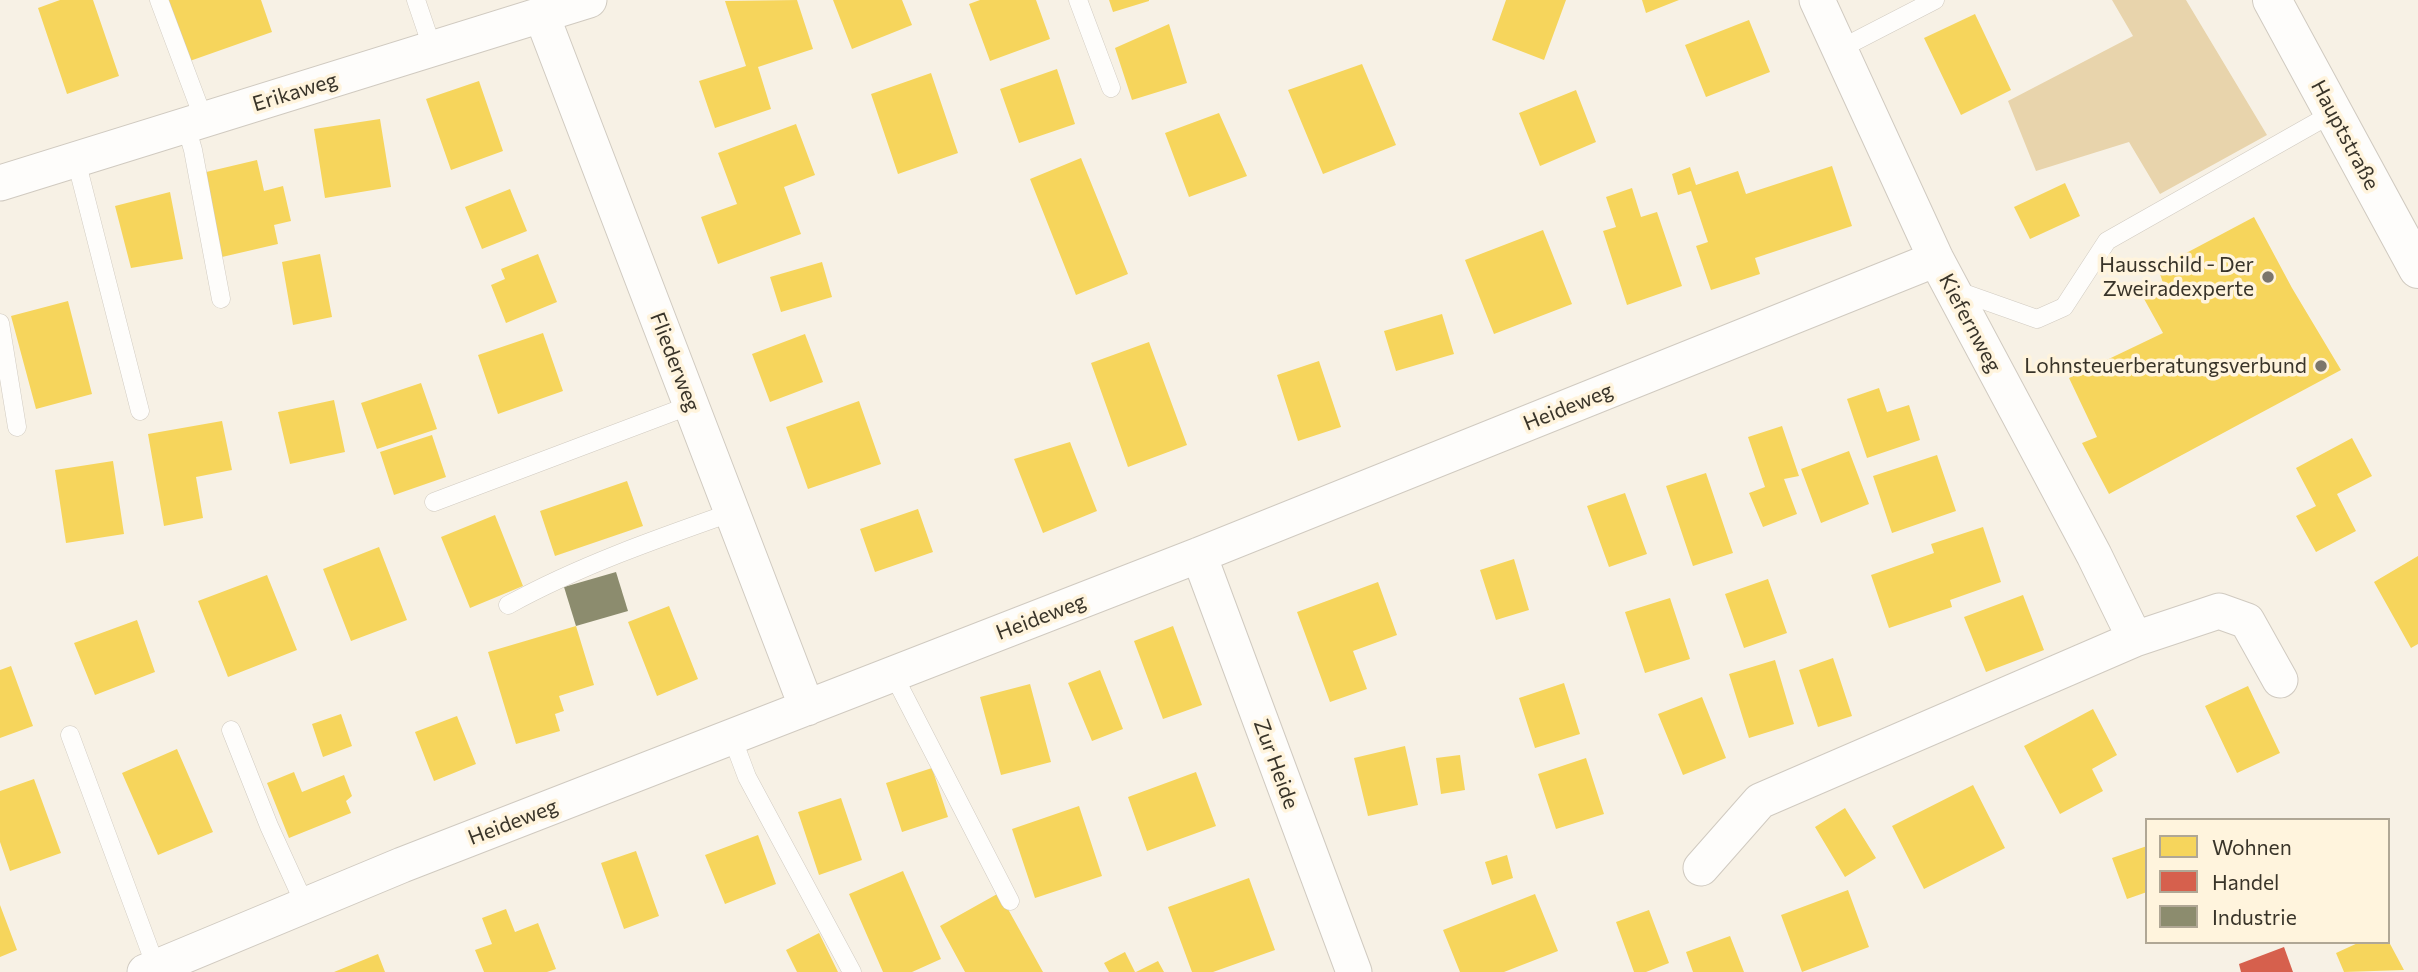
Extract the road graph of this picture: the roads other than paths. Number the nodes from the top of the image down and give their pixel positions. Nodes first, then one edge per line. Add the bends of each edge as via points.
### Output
1 (159, 0) edge
2 (416, 0) edge
3 (589, 0) edge
4 (1078, 0) edge
5 (1817, 0) edge
6 (1935, 0) edge
7 (2272, 0) edge
8 (542, 16) junction
9 (1840, 49) junction
10 (433, 50) junction
11 (1111, 88) dead end
12 (2333, 113) junction
13 (195, 123) junction
14 (76, 160) junction
15 (0, 184) edge
16 (2418, 269) edge
17 (1944, 274) junction
18 (221, 299) dead end
19 (0, 323) edge
20 (691, 405) junction
21 (140, 411) dead end
22 (17, 427) dead end
23 (434, 502) dead end
24 (733, 512) junction
25 (1199, 555) junction
26 (508, 605) dead end
27 (2135, 639) junction
28 (893, 674) junction
29 (2280, 680) dead end
30 (807, 708) junction
31 (231, 730) dead end
32 (70, 735) dead end
33 (732, 737) junction
34 (1701, 868) dead end
35 (1010, 901) dead end
36 (305, 905) junction
37 (195, 962) edge
38 (151, 970) edge
39 (852, 972) edge
40 (1354, 972) edge

1 - 13 lane
2 - 10 lane
3 - 8 street, Erikaweg
4 - 11 lane
5 - 9 street, Kiefernweg
6 - 9 lane
7 - 12 main road, Hauptstraße
8 - 10 street, Erikaweg
8 - 20 street, Fliederweg
9 - 17 street, Kiefernweg
10 - 13 street, Erikaweg
12 - 16 main road, Hauptstraße
12 - 17 lane via 2107,241 2064,307 2037,319
13 - 14 street, Erikaweg
13 - 18 lane via 193,150
14 - 15 street, Erikaweg
14 - 21 lane
17 - 25 street, Heideweg
17 - 27 street, Kiefernweg
19 - 22 lane
20 - 23 lane
20 - 24 street, Fliederweg
24 - 26 lane via 638,546
24 - 30 street, Fliederweg
25 - 28 street, Heideweg
25 - 40 street, Zur Heide
27 - 29 street via 2220,611 2247,621
27 - 34 street via 1760,801
28 - 30 street, Heideweg
28 - 35 lane
30 - 33 street, Heideweg
31 - 36 lane
32 - 38 lane
33 - 36 street, Heideweg
33 - 39 lane via 747,777
36 - 37 street, Heideweg
37 - 38 street, Heideweg

